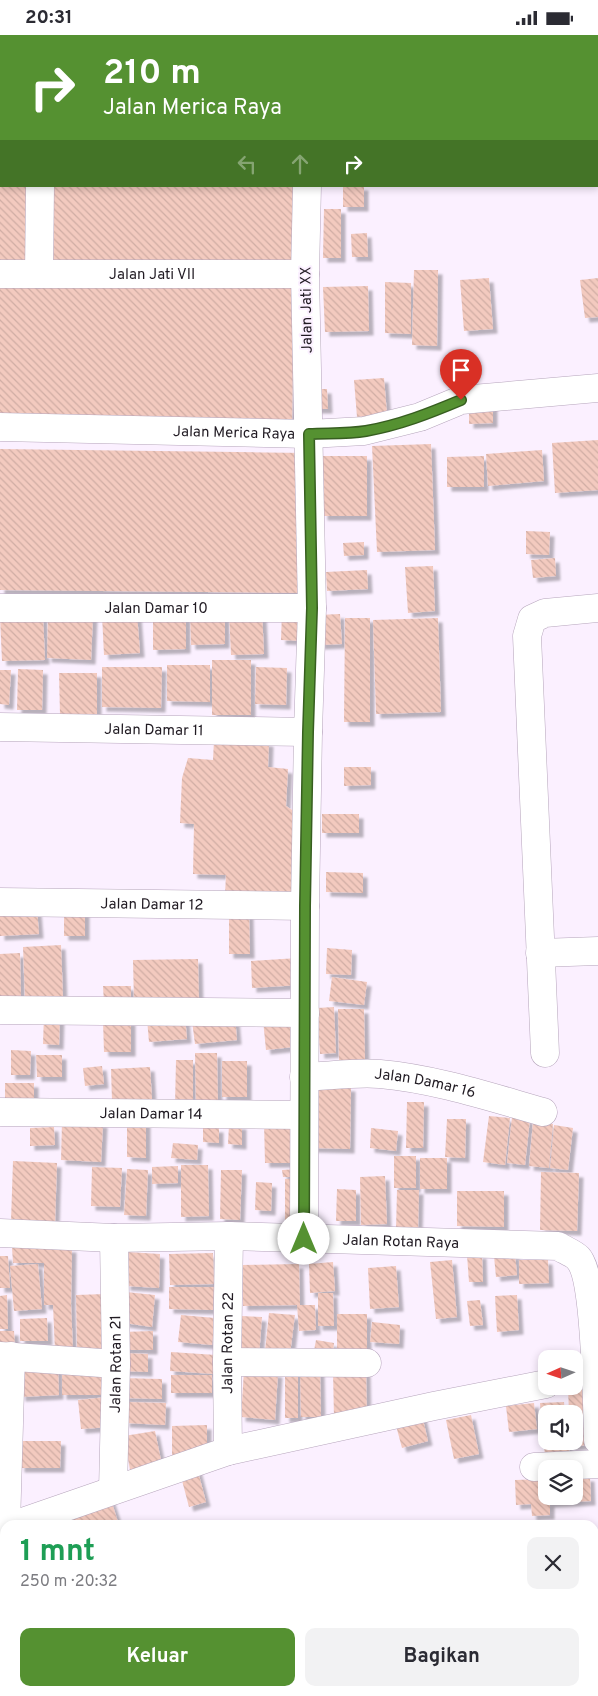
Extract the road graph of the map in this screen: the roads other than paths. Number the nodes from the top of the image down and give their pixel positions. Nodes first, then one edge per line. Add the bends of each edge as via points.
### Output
1 (40, 187) edge
2 (307, 187) edge
3 (0, 274) edge
4 (39, 274) junction
5 (305, 275) junction
6 (598, 388) edge
7 (0, 427) edge
8 (309, 434) junction
9 (0, 607) edge
10 (312, 608) junction
11 (598, 609) edge
12 (0, 727) edge
13 (308, 732) junction
14 (0, 902) edge
15 (305, 906) junction
16 (598, 951) edge
17 (540, 953) junction
18 (0, 1010) edge
19 (305, 1013) junction
20 (545, 1053) dead end
21 (304, 1077) junction
22 (0, 1112) edge
23 (543, 1112) dead end
24 (303, 1115) junction
25 (0, 1233) edge
26 (229, 1236) junction
27 (114, 1238) junction
28 (304, 1239) junction
29 (5, 1356) edge
30 (227, 1362) junction
31 (367, 1363) dead end
32 (116, 1364) junction
33 (591, 1367) edge
34 (538, 1386) edge
35 (598, 1440) edge
36 (228, 1451) junction
37 (598, 1464) edge
38 (534, 1467) dead end
39 (113, 1490) junction
40 (5, 1520) edge
41 (28, 1520) edge

1 - 4 street
2 - 5 street, Jalan Jati XX
3 - 4 street, Jalan Jati VII
4 - 5 street, Jalan Jati VII
5 - 8 street, Jalan Jati XX
6 - 8 street, Jalan Merica Raya via 461,400 389,426
7 - 8 street, Jalan Merica Raya
8 - 10 street, Jalan Jati XX
9 - 10 street, Jalan Damar 10
10 - 13 street, Jalan Jati XX
11 - 17 street via 545,613 532,619 527,636
12 - 13 street, Jalan Damar 11
13 - 15 street, Jalan Jati XX
14 - 15 street, Jalan Damar 12
15 - 19 street, Jalan Jati XX
16 - 17 street
17 - 20 street
18 - 19 street
19 - 21 street, Jalan Jati XX
21 - 23 street, Jalan Damar 16 via 379,1074 476,1093
21 - 24 street, Jalan Jati XX
22 - 24 street, Jalan Damar 14
24 - 28 street, Jalan Jati XX
25 - 27 street, Jalan Rotan Raya
26 - 27 street, Jalan Rotan Raya
26 - 28 street, Jalan Rotan Raya
26 - 30 street, Jalan Rotan 22
27 - 32 street, Jalan Rotan 21
28 - 33 street, Jalan Rotan Raya via 558,1246 578,1259 587,1279
29 - 32 street
29 - 40 street
30 - 31 street
30 - 36 street, Jalan Rotan 22
32 - 39 street, Jalan Rotan 21
33 - 35 street, Jalan Rotan Raya
34 - 36 street
36 - 39 street
37 - 38 street
39 - 41 street

